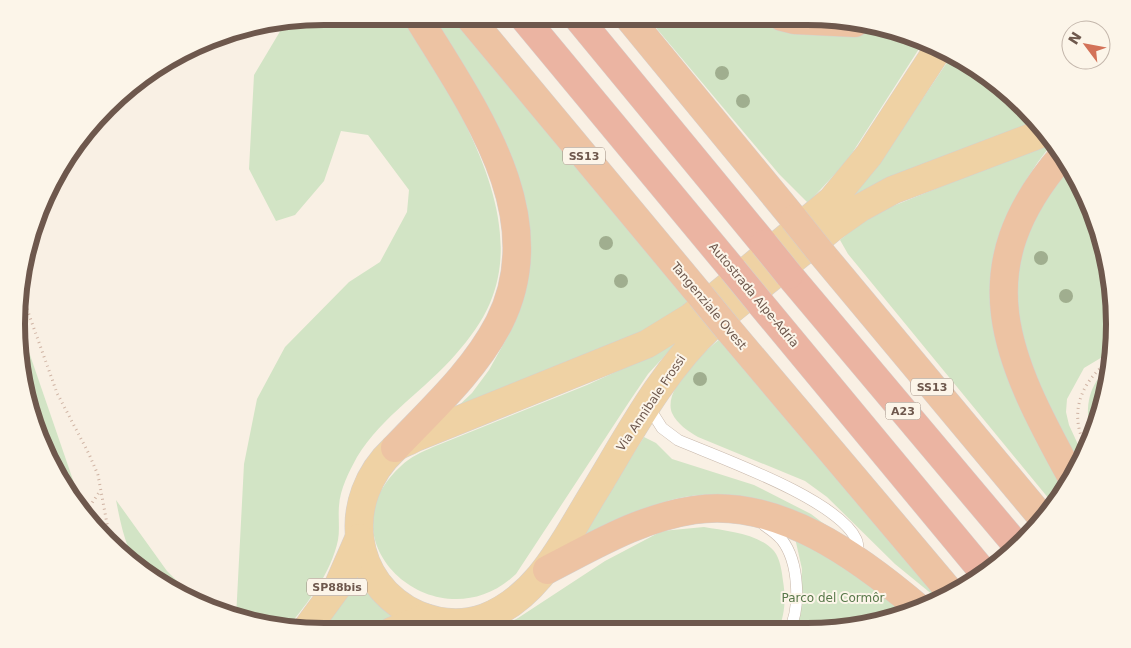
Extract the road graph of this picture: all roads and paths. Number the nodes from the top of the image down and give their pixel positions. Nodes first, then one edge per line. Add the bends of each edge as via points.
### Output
1 (422, 25) edge
2 (475, 25) edge
3 (530, 25) edge
4 (584, 25) edge
5 (635, 25) edge
6 (935, 54) edge
7 (1038, 135) edge
8 (1058, 162) edge
9 (26, 306) edge
10 (1103, 366) edge
11 (648, 405) junction
12 (1083, 439) edge
13 (395, 448) junction
14 (1068, 470) edge
15 (101, 491) junction
16 (89, 509) edge
17 (741, 511) junction
18 (1038, 513) edge
19 (108, 530) edge
20 (360, 538) junction
21 (1013, 540) edge
22 (858, 560) junction
23 (980, 568) edge
24 (547, 570) junction
25 (947, 588) edge
26 (913, 603) edge
27 (426, 618) junction
28 (311, 622) edge
29 (413, 623) edge
30 (450, 623) edge
31 (463, 623) edge
32 (790, 623) edge

1 - 13 highway via 499,159 513,203 515,262 507,303 486,345 455,385
2 - 25 highway, Tangenziale Ovest / SS13, bridge
3 - 23 highway, Autostrada Alpe-Adria, bridge
4 - 21 highway, A23, bridge
5 - 18 highway, SS13, bridge
6 - 13 main road, Via Annibale Frossi via 845,186 691,317 647,344
7 - 11 main road, Via Annibale Frossi via 893,190 833,226 697,339
8 - 14 highway via 1044,177 1024,211 1010,245 1003,280 1005,322 1016,366
9 - 15 path via 57,393 90,454
10 - 12 path via 1081,393 1078,422
11 - 22 lane via 662,428 678,440 784,486 836,516 856,540
11 - 24 main road, Via Annibale Frossi
13 - 20 main road, Via Annibale Frossi via 377,469 365,491 360,508
15 - 16 path
15 - 19 path
17 - 22 highway via 794,524
17 - 24 highway via 720,508 694,510 644,523 615,534
17 - 32 lane via 774,532 783,541 792,560 795,596
20 - 27 main road, Via Annibale Frossi via 368,569 386,593 397,603
20 - 28 main road, Via Annibale Frossi / SP88bis via 338,586
22 - 26 highway
24 - 31 main road, Via Annibale Frossi via 520,598 504,609
27 - 29 main road
27 - 30 main road, Via Annibale Frossi

